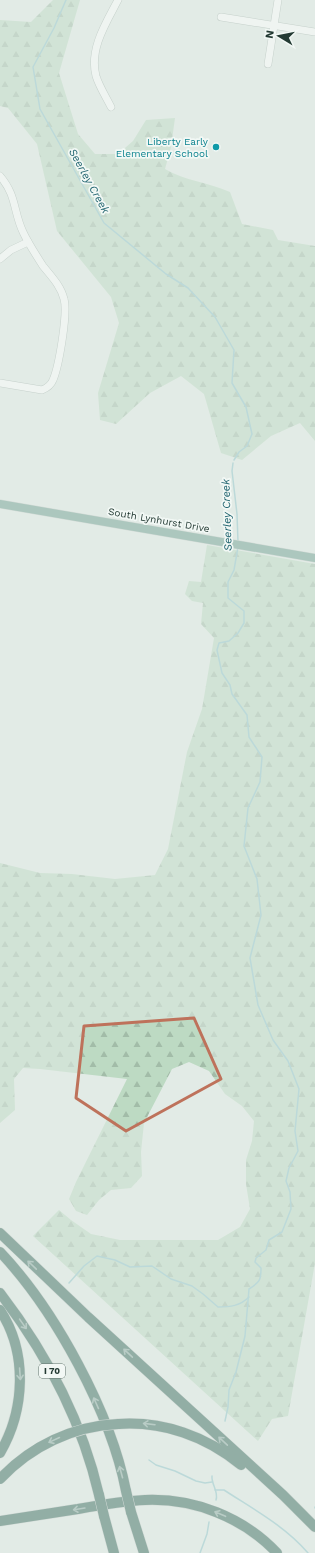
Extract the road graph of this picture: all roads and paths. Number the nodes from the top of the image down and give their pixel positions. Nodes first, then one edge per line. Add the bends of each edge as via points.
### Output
1 (118, 0) edge
2 (278, 0) edge
3 (221, 17) dead end
4 (274, 26) junction
5 (315, 32) edge
6 (268, 64) dead end
7 (111, 107) dead end
8 (0, 176) edge
9 (28, 242) junction
10 (0, 259) edge
11 (0, 383) edge
12 (0, 504) edge
13 (315, 558) edge
14 (0, 1234) edge
15 (0, 1252) edge
16 (0, 1293) edge
17 (0, 1310) edge
18 (0, 1453) edge
19 (0, 1479) edge
20 (131, 1512) junction
21 (104, 1516) junction
22 (0, 1521) edge
23 (315, 1528) edge
24 (108, 1553) edge
25 (114, 1553) edge
26 (140, 1553) edge
27 (144, 1553) edge
28 (277, 1553) edge

1 - 7 street via 100,36 94,58 96,76
2 - 4 street
3 - 4 street
4 - 5 street
4 - 6 street
8 - 9 street via 13,198 22,231
9 - 10 street
9 - 11 street via 62,290 65,300 65,316 55,374 53,381 42,390
12 - 13 main road, South Lynhurst Drive
23 -> 14 highway via 283,1495
20 -> 15 highway, I 70, bridge via 113,1443 79,1367 44,1309
16 -> 21 highway, I 70, bridge via 37,1345 58,1383 83,1441
17 -> 18 highway via 15,1343 20,1384 13,1425
23 -> 19 highway, bridge via 233,1458 210,1444 166,1427 118,1424 85,1428 50,1441 24,1457
20 - 26 highway, I 70
20 - 27 highway
21 - 24 highway
21 - 25 highway, I 70
28 -> 22 highway via 254,1533 224,1516 177,1502 130,1502

